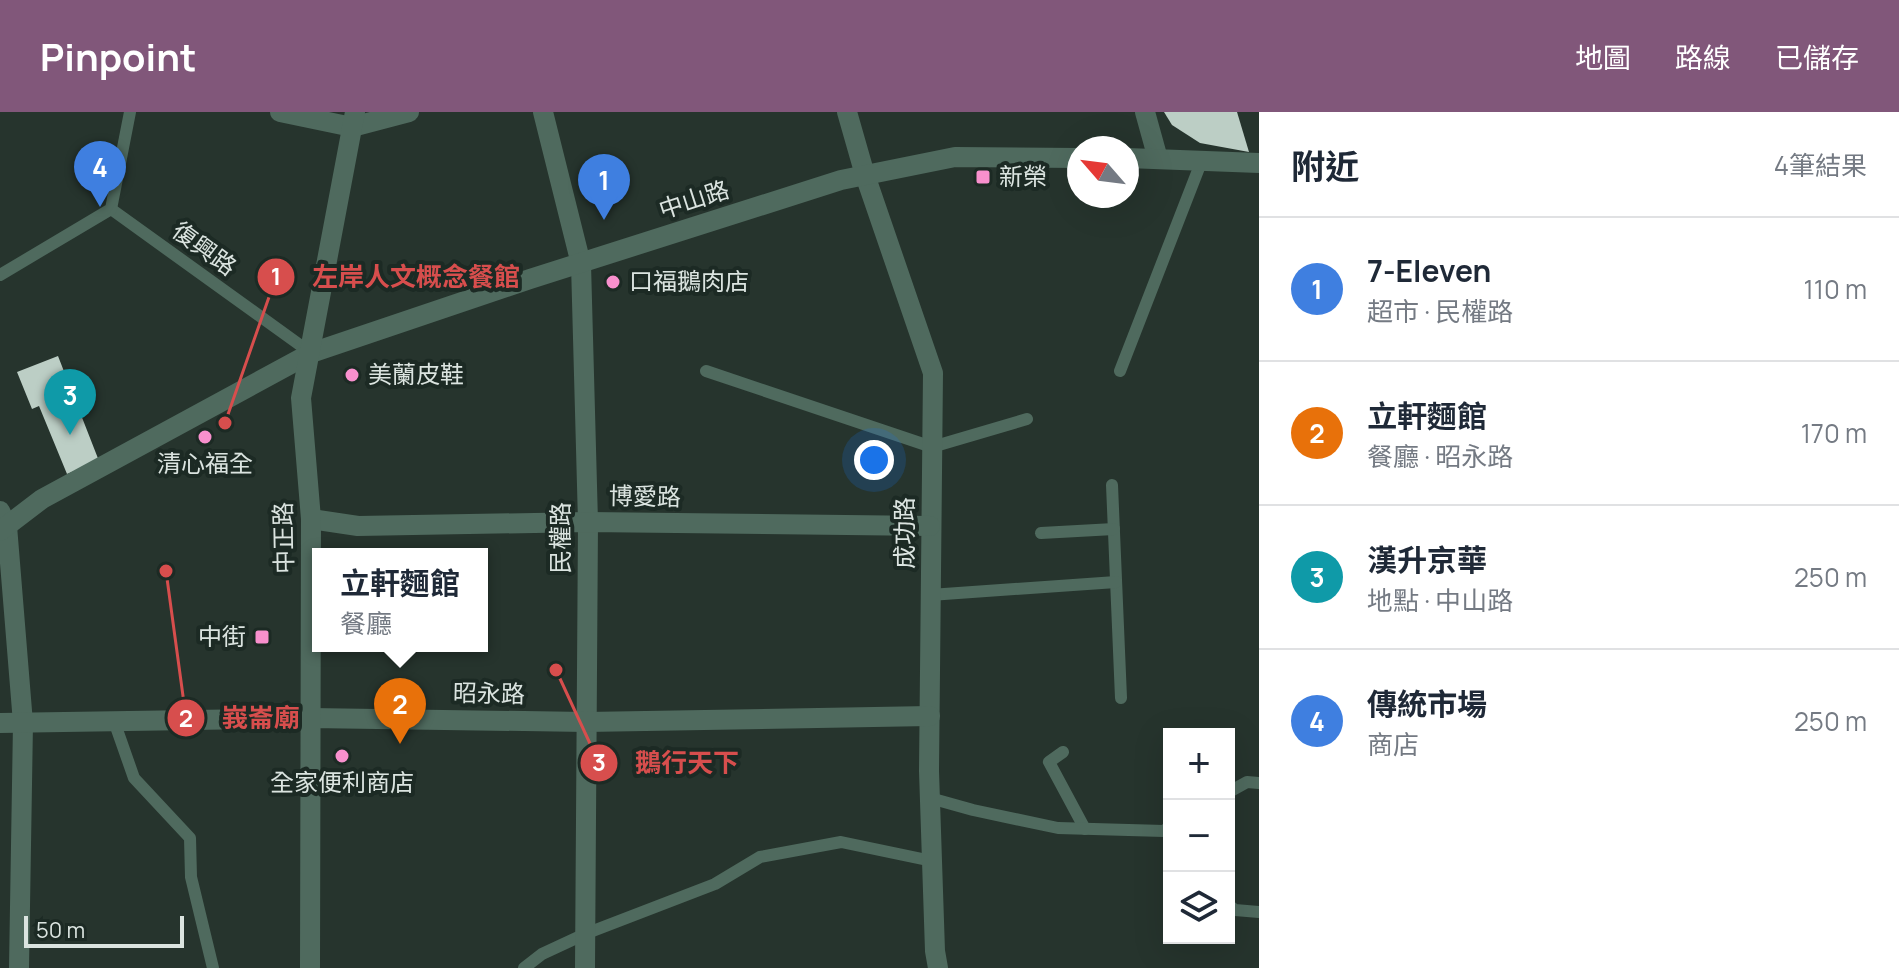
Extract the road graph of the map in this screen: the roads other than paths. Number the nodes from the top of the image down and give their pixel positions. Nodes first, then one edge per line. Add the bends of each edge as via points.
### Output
1 (130, 112) edge
2 (280, 112) edge
3 (409, 112) edge
4 (543, 112) edge
5 (847, 112) edge
6 (1145, 112) edge
7 (354, 120) edge
8 (1067, 158) edge
9 (1139, 158) edge
10 (1158, 159) junction
11 (1202, 160) junction
12 (1259, 163) edge
13 (865, 175) junction
14 (111, 209) junction
15 (581, 264) junction
16 (0, 275) edge
17 (311, 353) junction
18 (706, 371) dead end
19 (1120, 371) dead end
20 (1027, 419) dead end
21 (932, 447) junction
22 (1112, 485) dead end
23 (311, 519) junction
24 (588, 522) junction
25 (2, 523) edge
26 (930, 526) junction
27 (1114, 529) junction
28 (1041, 533) dead end
29 (1116, 582) junction
30 (930, 595) junction
31 (1121, 698) dead end
32 (930, 716) junction
33 (311, 718) junction
34 (114, 721) junction
35 (586, 722) junction
36 (0, 723) edge
37 (23, 723) junction
38 (1063, 752) dead end
39 (1259, 783) edge
40 (1235, 789) edge
41 (930, 798) junction
42 (1085, 829) junction
43 (1163, 832) edge
44 (932, 861) junction
45 (1235, 910) edge
46 (1259, 912) edge
47 (585, 934) junction
48 (19, 968) edge
49 (213, 968) edge
50 (310, 968) edge
51 (524, 968) edge
52 (585, 968) edge
53 (938, 968) edge

1 - 14 lane
2 - 7 street
3 - 7 street
4 - 15 street, 民權路
5 - 13 street, 成功路
6 - 10 street
7 - 17 street, 中正路
8 - 13 street, 中山路 via 955,157
9 - 10 street
10 - 11 street
11 - 12 street
11 - 19 lane
13 - 15 street, 中山路
13 - 21 street, 成功路 via 933,373
14 - 16 lane
14 - 17 lane, 復興路
15 - 17 street, 中山路
15 - 24 street, 民權路
17 - 23 street, 中正路 via 301,398
17 - 25 street, 中山路
18 - 21 lane
20 - 21 lane
21 - 26 street, 成功路
22 - 27 lane
23 - 24 street, 博愛路 via 358,526
23 - 33 street, 中正路
24 - 26 street, 博愛路
24 - 35 street, 民權路
25 - 37 street
26 - 30 street, 成功路
27 - 28 lane
27 - 29 lane
29 - 30 lane
29 - 31 lane
30 - 32 street, 成功路
32 - 35 street, 昭永路
32 - 41 street, 成功路
33 - 34 street, 昭永路
33 - 35 street, 昭永路
33 - 50 street, 中正路
34 - 37 street, 昭永路
34 - 49 lane via 134,778 190,838 191,877
35 - 47 street, 民權路
36 - 37 street, 昭永路
37 - 48 street
38 - 42 lane via 1049,762
39 - 40 lane
41 - 42 lane via 1058,828
41 - 44 street, 成功路
42 - 43 lane
44 - 47 lane via 841,842 760,857 715,884
44 - 53 street, 成功路
45 - 46 lane
47 - 51 lane
47 - 52 street, 民權路

